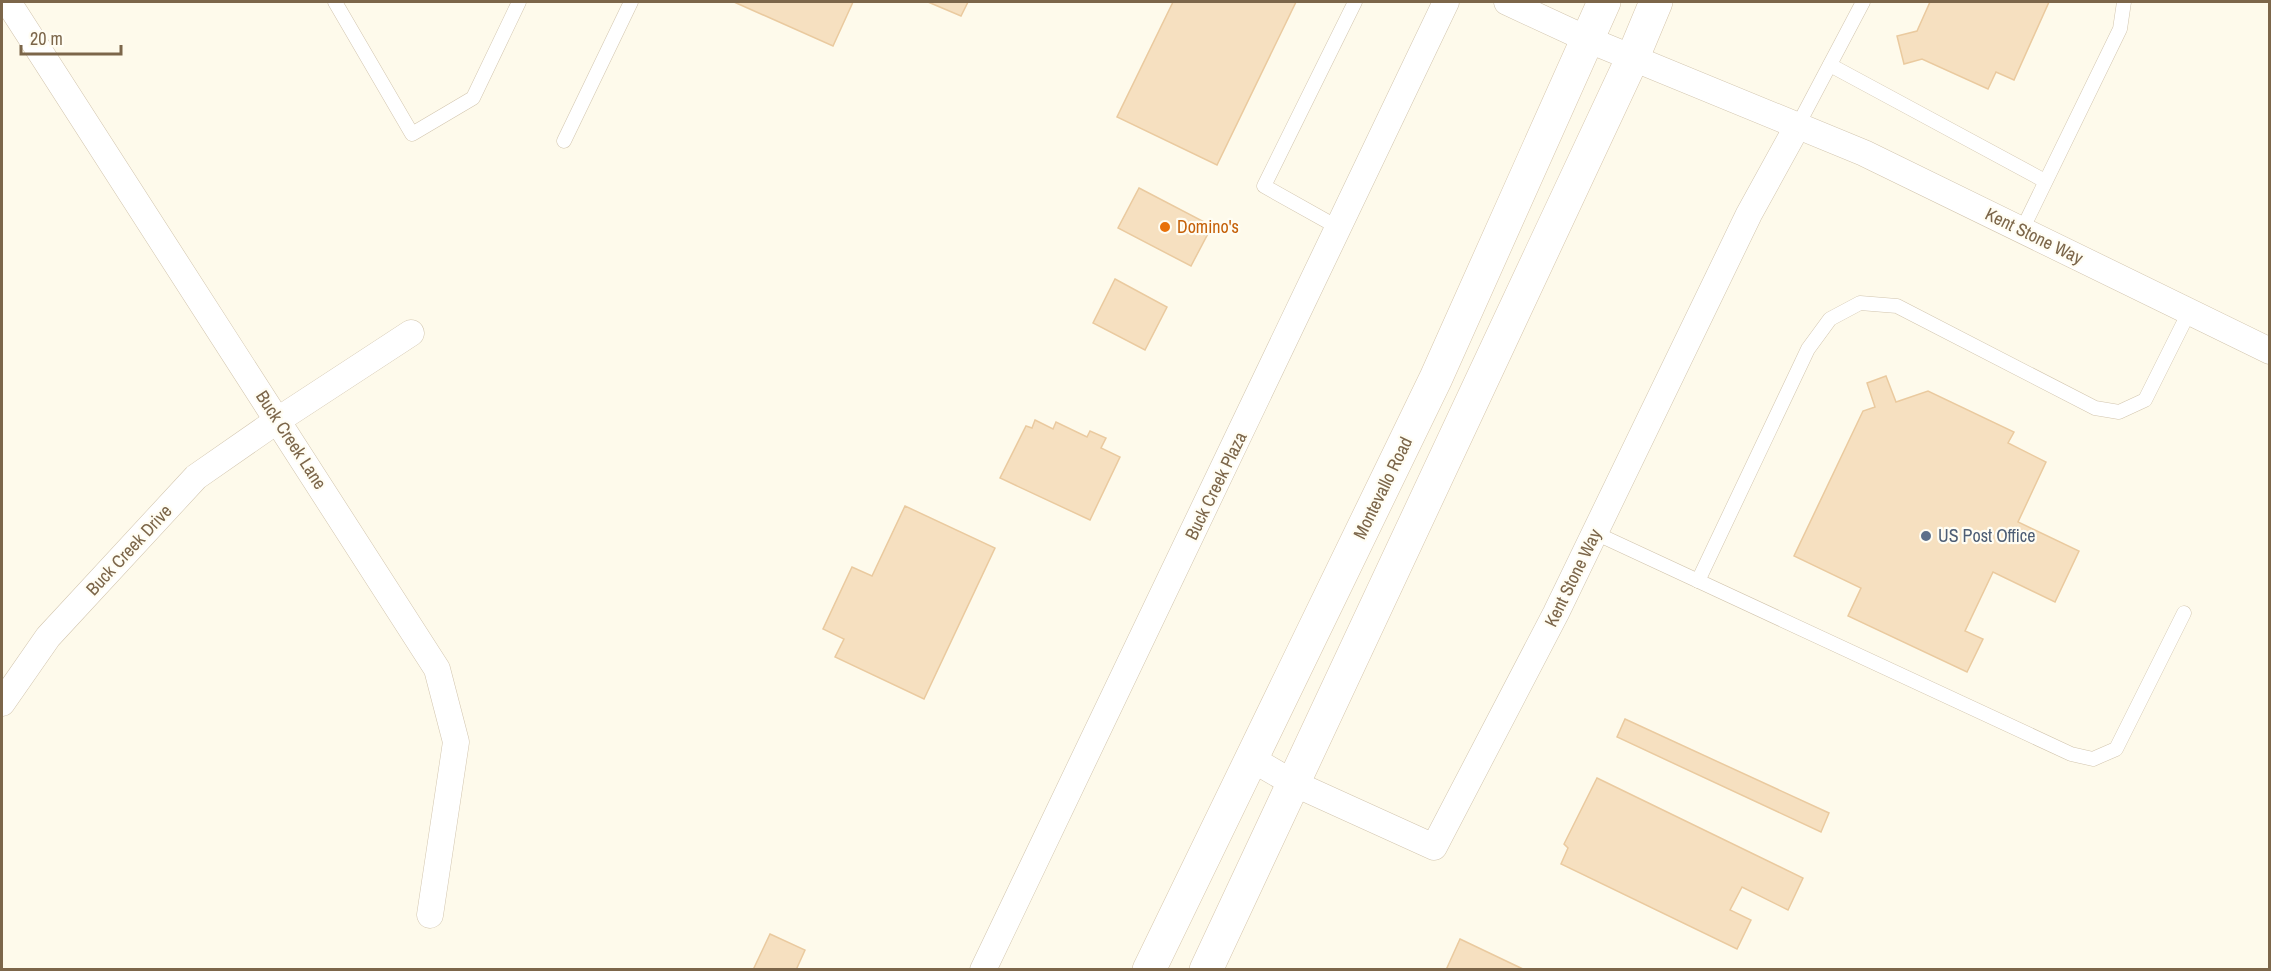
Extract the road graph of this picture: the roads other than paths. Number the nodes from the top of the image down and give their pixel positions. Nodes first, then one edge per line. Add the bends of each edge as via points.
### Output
1 (8, 2) edge
2 (335, 2) edge
3 (519, 2) edge
4 (631, 2) edge
5 (1354, 2) edge
6 (1446, 2) edge
7 (1507, 2) edge
8 (1605, 2) edge
9 (1656, 2) edge
10 (1863, 2) edge
11 (2124, 2) edge
12 (1589, 40) junction
13 (1632, 57) junction
14 (1830, 65) junction
15 (1798, 125) junction
16 (564, 141) dead end
17 (2045, 181) junction
18 (1339, 228) junction
19 (2022, 230) junction
20 (2189, 312) junction
21 (411, 333) dead end
22 (2270, 351) edge
23 (278, 420) junction
24 (1595, 533) junction
25 (1698, 581) junction
26 (2184, 613) dead end
27 (2, 703) edge
28 (1252, 759) junction
29 (1293, 783) junction
30 (430, 915) dead end
31 (983, 969) edge
32 (1149, 969) edge
33 (1206, 969) edge

1 - 23 street, Buck Creek Lane
2 - 3 lane via 412,134 473,98
4 - 16 lane
5 - 18 lane via 1264,186
6 - 18 street, Buck Creek Plaza
7 - 12 street, Kent Stone Way
8 - 12 main road, Montevallo Road
9 - 13 main road
10 - 14 lane
11 - 17 lane via 2120,29
12 - 13 street, Kent Stone Way
12 - 28 main road, Montevallo Road via 1436,378
13 - 15 street, Kent Stone Way
13 - 29 main road
14 - 15 lane
14 - 17 lane
15 - 19 street, Kent Stone Way
15 - 24 street, Kent Stone Way via 1749,213
17 - 19 lane
18 - 31 street, Buck Creek Plaza
19 - 20 street, Kent Stone Way
20 - 22 street, Kent Stone Way
20 - 25 lane via 2145,400 2119,412 2095,408 1897,306 1860,303 1830,319 1808,349
21 - 23 street, Buck Creek Drive
23 - 27 street, Buck Creek Drive via 196,477 48,637
23 - 30 street, Buck Creek Lane via 437,669 456,742
24 - 25 lane
24 - 29 street, Kent Stone Way via 1434,848
25 - 26 lane via 2071,754 2093,759 2116,748
28 - 29 street, Kent Stone Way
28 - 32 main road, Montevallo Road
29 - 33 main road

